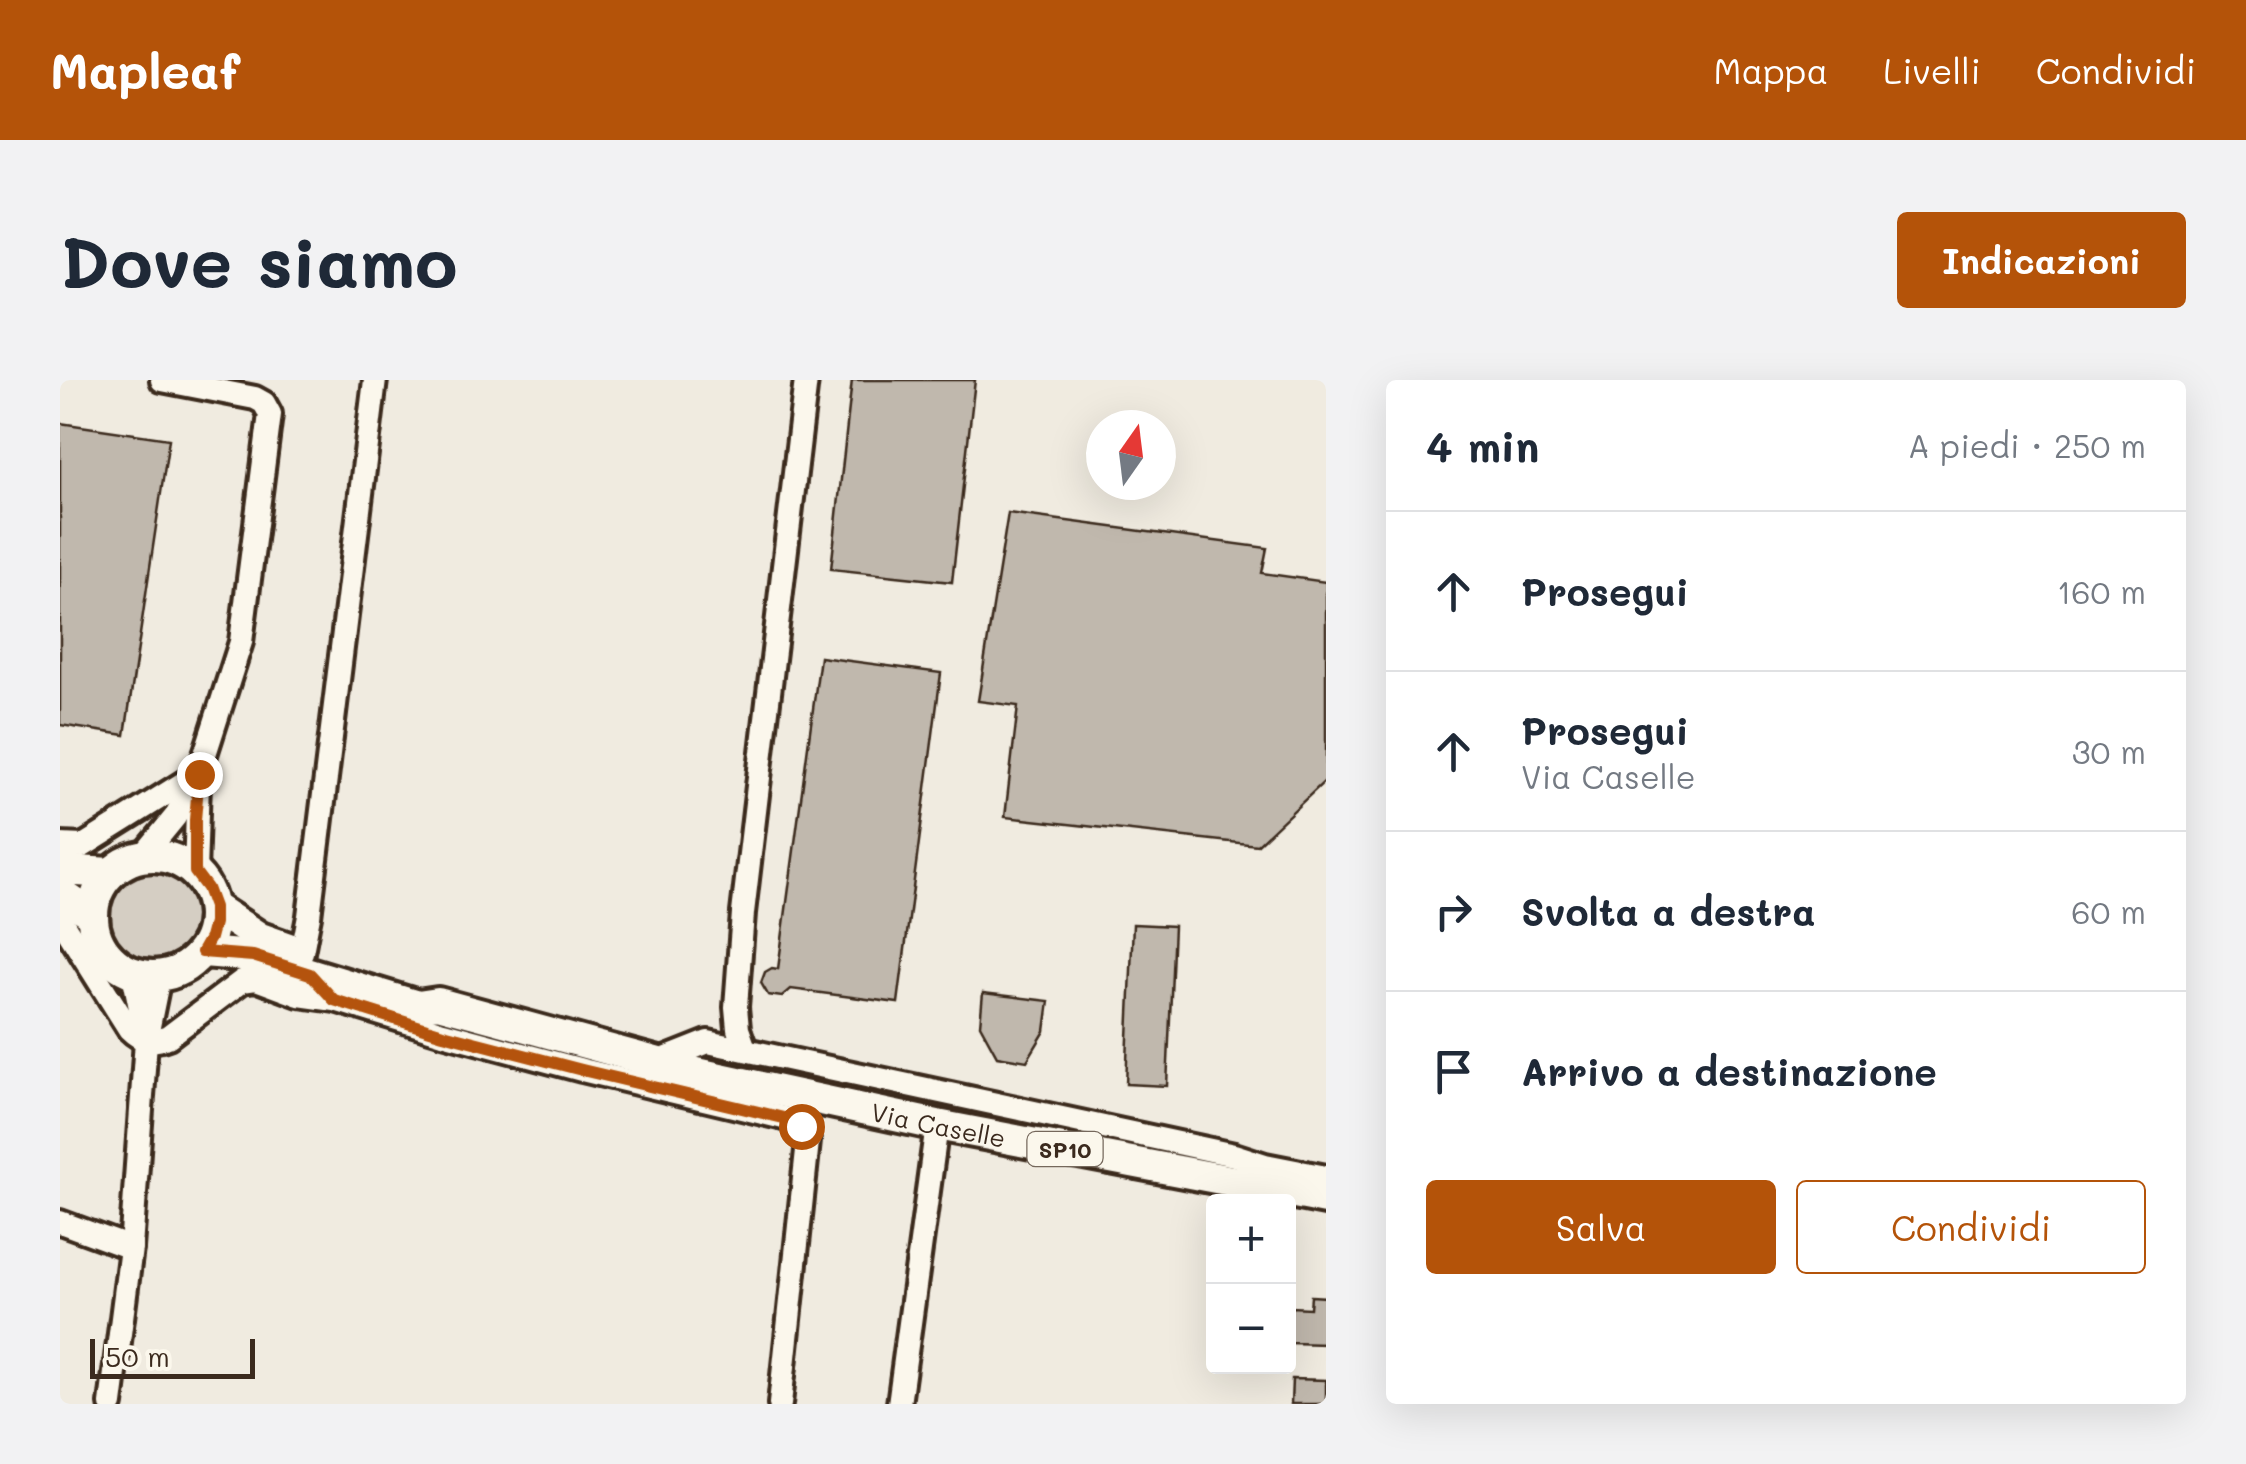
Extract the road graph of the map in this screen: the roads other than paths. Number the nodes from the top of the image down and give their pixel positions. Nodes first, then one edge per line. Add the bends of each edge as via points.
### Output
1 (162, 380) edge
2 (375, 380) edge
3 (806, 380) edge
4 (199, 774) junction
5 (60, 844) edge
6 (143, 856) junction
7 (60, 870) edge
8 (111, 872) junction
9 (195, 872) junction
10 (60, 894) edge
11 (214, 907) junction
12 (92, 915) junction
13 (60, 918) edge
14 (202, 952) junction
15 (306, 963) junction
16 (146, 975) junction
17 (738, 978) junction
18 (334, 1000) junction
19 (146, 1041) junction
20 (708, 1042) junction
21 (745, 1049) junction
22 (655, 1063) junction
23 (937, 1125) junction
24 (1326, 1176) edge
25 (1326, 1199) edge
26 (60, 1222) edge
27 (131, 1248) junction
28 (110, 1404) edge
29 (780, 1404) edge
30 (899, 1404) edge

1 - 4 street via 255,398 270,414 241,642
2 - 15 street
3 - 17 street
4 - 5 street via 84,846
4 - 6 street
4 - 9 street
6 - 8 main road
6 - 9 main road via 162,856
7 - 8 main road
8 - 12 main road
9 - 11 main road, SP10
10 - 12 main road
11 - 14 main road
11 - 15 main road, Via Caselle / SP10
12 - 16 main road via 103,950 116,964
13 - 19 street via 129,1030
14 - 15 main road, Via Caselle / SP10
14 - 16 main road via 176,972
15 - 18 street
15 - 22 main road, Via Caselle / SP10 via 418,1006 438,1003
16 - 19 street
17 - 20 street
17 - 21 street
18 - 19 street via 242,980 168,1037
18 - 29 street via 801,1126 808,1141
19 - 27 street
20 - 21 street
20 - 22 street
21 - 24 street
22 - 23 main road, Via Caselle / SP10
23 - 25 main road, Via Caselle / SP10
23 - 30 street
26 - 27 street
27 - 28 street

